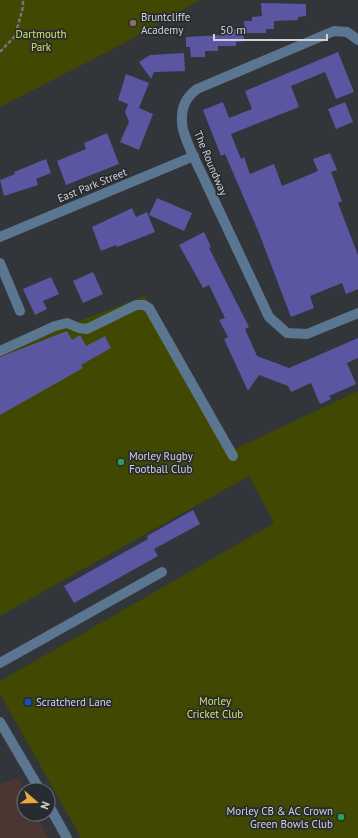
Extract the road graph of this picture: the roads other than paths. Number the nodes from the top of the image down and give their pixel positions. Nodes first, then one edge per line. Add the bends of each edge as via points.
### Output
1 (358, 40) edge
2 (194, 156) junction
3 (0, 237) edge
4 (0, 263) edge
5 (20, 312) dead end
6 (358, 313) edge
7 (0, 350) edge
8 (233, 456) dead end
9 (162, 572) dead end
10 (0, 663) edge
11 (0, 722) edge
12 (35, 782) edge
13 (56, 818) edge
14 (67, 838) edge

1 - 2 street, The Roundway via 347,32 334,31 193,92 183,104 182,125
2 - 3 street, East Park Street
2 - 6 street, The Roundway via 269,317 278,327 287,333 307,334
4 - 5 street
7 - 8 street via 55,326 68,322 87,329 136,305 144,305 149,308
9 - 10 street
11 - 12 street
13 - 14 street

